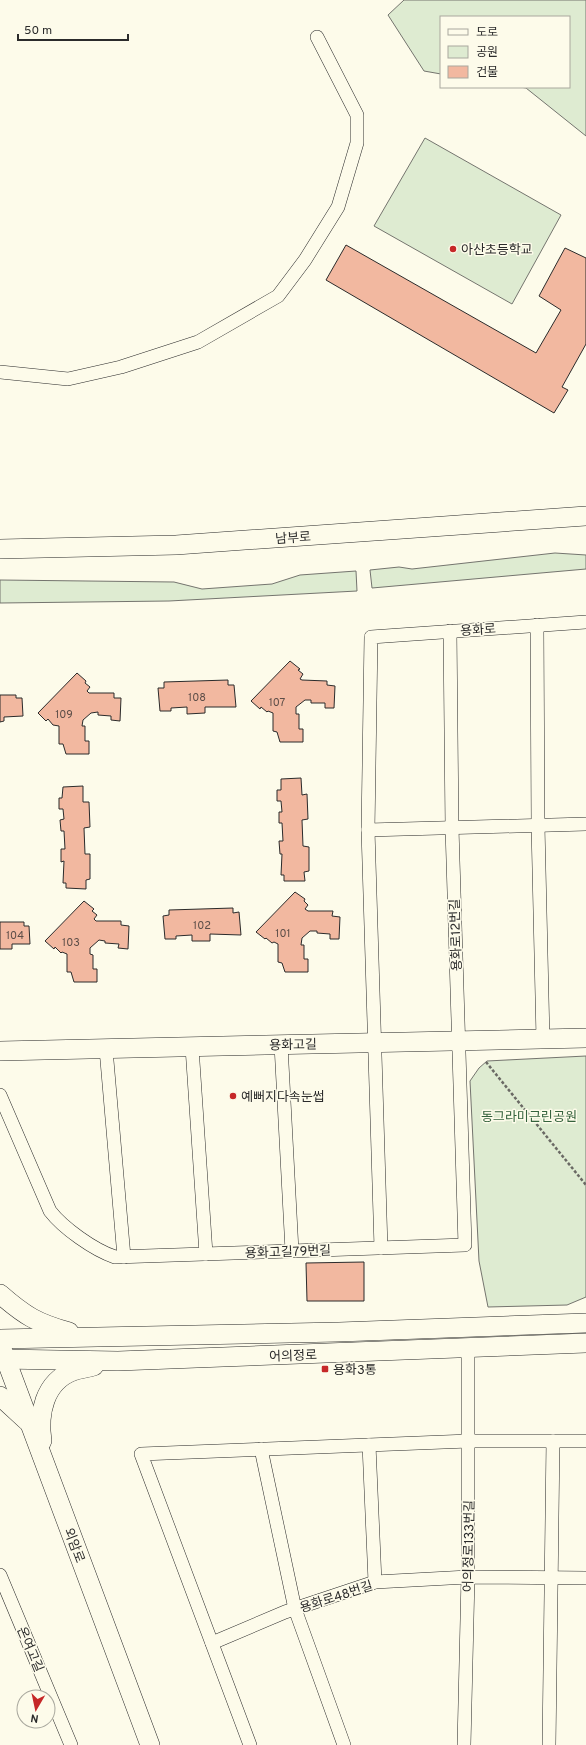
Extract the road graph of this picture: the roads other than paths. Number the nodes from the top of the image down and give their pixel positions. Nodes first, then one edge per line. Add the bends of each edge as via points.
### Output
1 (317, 37) dead end
2 (0, 372) edge
3 (586, 516) edge
4 (0, 549) edge
5 (586, 622) edge
6 (537, 625) junction
7 (450, 631) junction
8 (586, 824) edge
9 (538, 826) junction
10 (452, 828) junction
11 (368, 830) junction
12 (586, 1038) edge
13 (543, 1039) junction
14 (374, 1042) junction
15 (459, 1042) junction
16 (281, 1045) junction
17 (192, 1047) junction
18 (106, 1049) junction
19 (0, 1051) edge
20 (0, 1095) edge
21 (381, 1248) junction
22 (292, 1251) junction
23 (206, 1254) junction
24 (124, 1257) junction
25 (0, 1294) edge
26 (586, 1323) edge
27 (98, 1338) junction
28 (0, 1339) edge
29 (586, 1343) edge
30 (468, 1346) junction
31 (2, 1354) edge
32 (118, 1361) junction
33 (0, 1397) edge
34 (30, 1424) junction
35 (469, 1441) junction
36 (553, 1441) junction
37 (586, 1441) edge
38 (369, 1445) junction
39 (261, 1449) junction
40 (46, 1466) junction
41 (0, 1575) edge
42 (468, 1577) junction
43 (550, 1578) junction
44 (586, 1578) edge
45 (375, 1582) junction
46 (295, 1609) junction
47 (212, 1643) junction
48 (71, 1745) edge
49 (150, 1745) edge
50 (250, 1745) edge
51 (344, 1745) edge
52 (464, 1745) edge
53 (549, 1745) edge

1 - 2 street via 357,115 357,143 338,207 305,260 278,296 198,342 121,367 68,379
3 - 4 main road, 남부로 via 176,545
5 - 6 street, 용화로
6 - 7 street, 용화로
6 - 9 street
7 - 10 street, 용화로12번길
7 - 11 street, 용화로 via 371,637
8 - 9 street
9 - 10 street
9 - 13 street
10 - 11 street
10 - 15 street, 용화로12번길
11 - 14 street
12 - 13 main road, 용화고길
13 - 15 main road, 용화고길
14 - 15 main road, 용화고길
14 - 16 main road, 용화고길
14 - 21 street
15 - 21 street, 용화고길79번길 via 465,1245
16 - 17 main road, 용화고길
16 - 22 street
17 - 18 main road, 용화고길
17 - 23 street
18 - 19 main road, 용화고길
18 - 24 street
20 - 24 street, 용화고길79번길 via 50,1211 57,1220 102,1253
21 - 22 street, 용화고길79번길
22 - 23 street, 용화고길79번길
23 - 24 street, 용화고길79번길
25 - 27 main road via 22,1314 46,1326
26 - 27 main road, 어의정로
27 - 28 main road, 어의정로
29 - 30 main road, 어의정로
30 - 32 main road, 어의정로 via 330,1354
30 - 35 street, 어의정로133번길
31 - 32 main road, 어의정로
31 - 34 main road, 외암로
32 - 40 main road via 72,1372 51,1386 40,1426
33 - 34 main road
34 - 40 main road, 외암로
35 - 36 street
35 - 38 street
35 - 42 street, 어의정로133번길
36 - 37 street
36 - 43 street
38 - 39 street
38 - 45 street
39 - 46 street
39 - 47 street via 142,1454
40 - 49 main road, 외암로
41 - 48 street, 온여고길
42 - 43 street, 용화로48번길
42 - 45 street, 용화로48번길
42 - 52 street, 어의정로133번길
43 - 44 street, 용화로48번길
43 - 53 street
45 - 46 street, 용화로48번길
46 - 47 street, 용화로48번길
46 - 51 street
47 - 50 street

